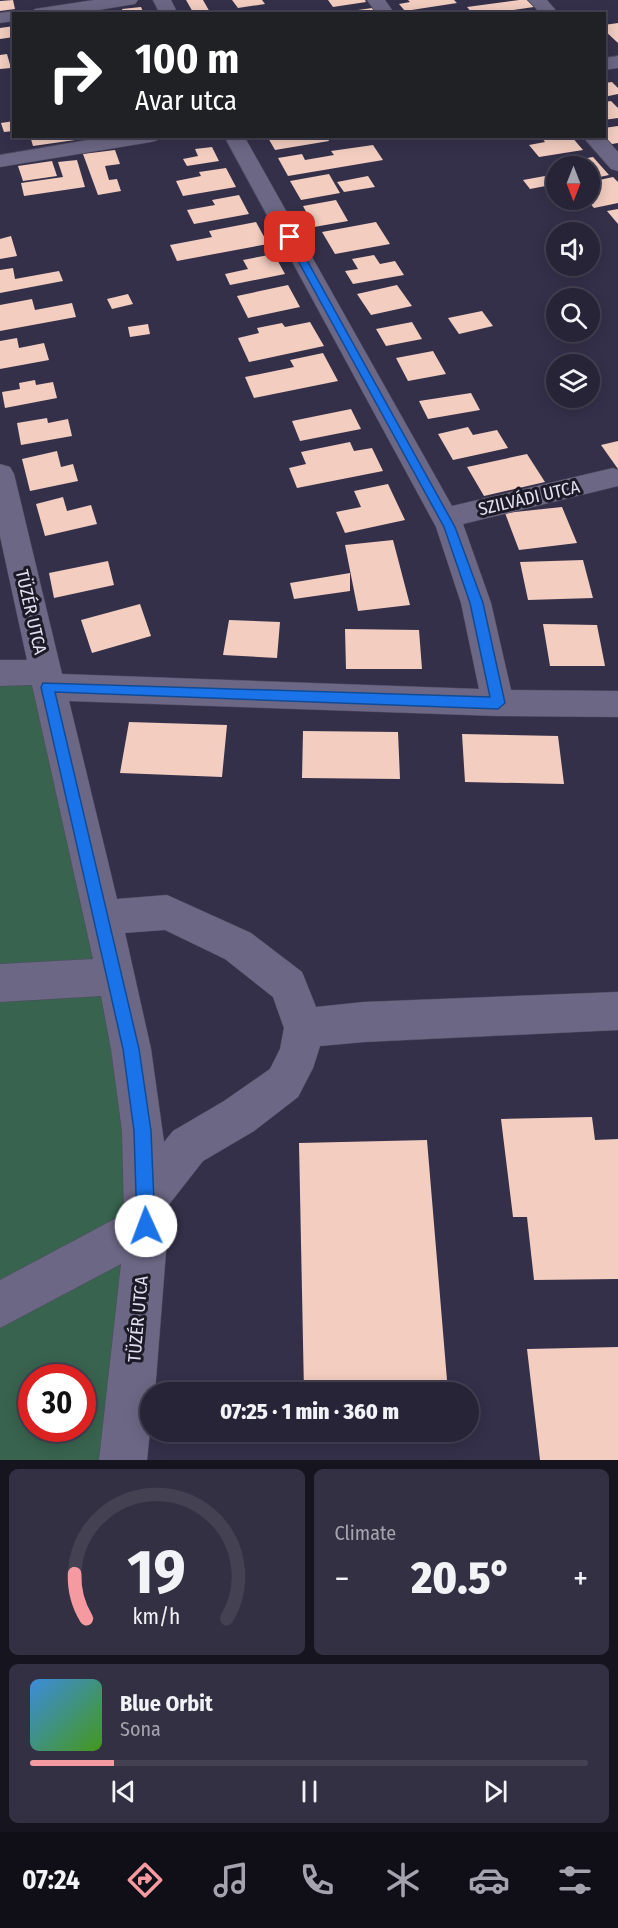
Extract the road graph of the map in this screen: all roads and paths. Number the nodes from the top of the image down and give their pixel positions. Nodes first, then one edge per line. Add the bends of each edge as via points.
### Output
1 (129, 0) edge
2 (376, 0) edge
3 (537, 0) edge
4 (47, 12) edge
5 (385, 12) edge
6 (549, 12) edge
7 (139, 138) edge
8 (235, 138) edge
9 (594, 138) edge
10 (0, 161) edge
11 (618, 165) edge
12 (0, 474) edge
13 (613, 478) dead end
14 (445, 518) junction
15 (0, 673) edge
16 (46, 679) junction
17 (498, 703) junction
18 (618, 704) edge
19 (102, 918) junction
20 (116, 976) junction
21 (0, 983) edge
22 (618, 1011) edge
23 (304, 1028) junction
24 (146, 1213) junction
25 (0, 1305) edge
26 (123, 1460) edge

1 - 4 street
2 - 5 street
3 - 6 street
7 - 10 street
8 - 14 street
9 - 11 street
12 - 16 street, TÜZÉR UTCA
13 - 14 street, SZILVÁDI UTCA
14 - 17 street via 476,603
15 - 16 street
16 - 17 street
16 - 19 street, TÜZÉR UTCA
17 - 18 street
19 - 20 street, TÜZÉR UTCA
19 - 23 street via 167,912 238,946 288,985
20 - 21 street
20 - 24 street, TÜZÉR UTCA via 143,1131
22 - 23 street
23 - 24 street via 299,1054 284,1083 188,1146
24 - 25 street
24 - 26 street, TÜZÉR UTCA via 138,1340

